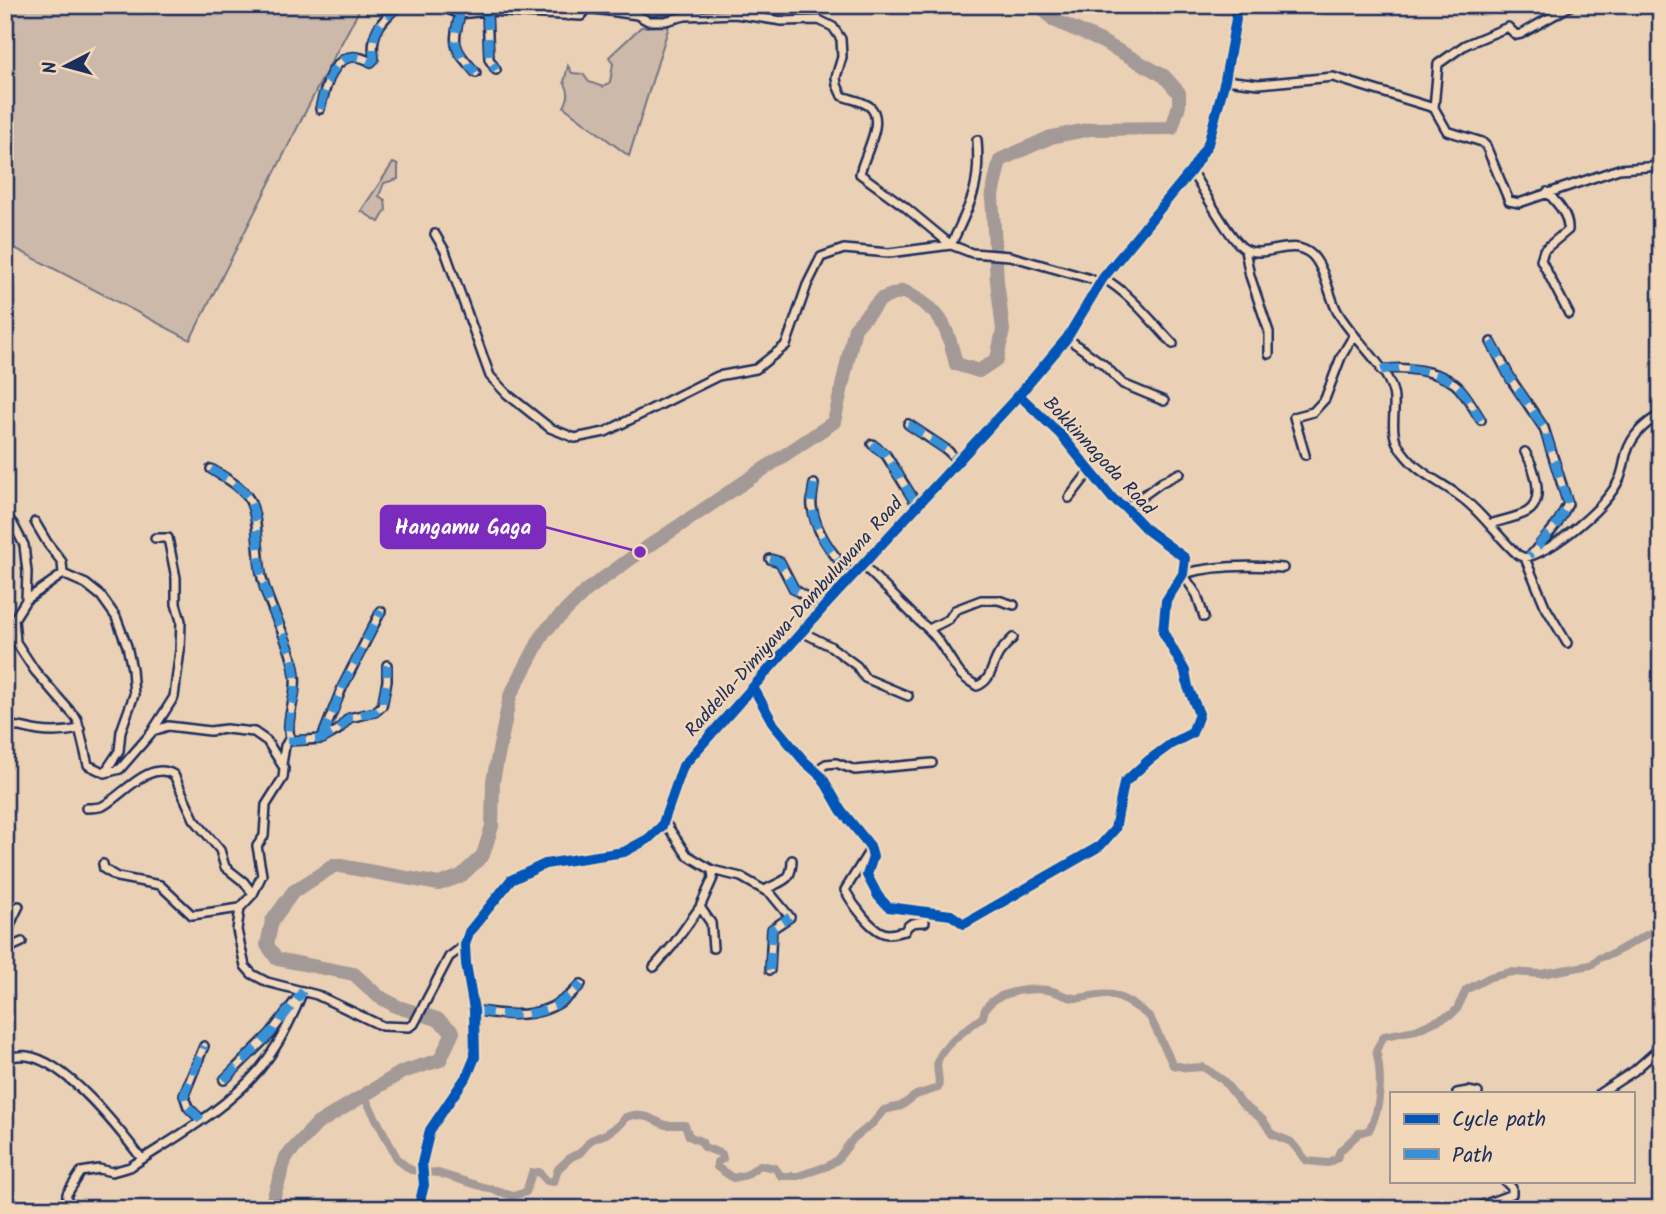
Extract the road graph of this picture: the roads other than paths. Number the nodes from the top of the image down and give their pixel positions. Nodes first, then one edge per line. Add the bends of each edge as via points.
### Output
1 (399, 5) edge
2 (436, 5) edge
3 (560, 5) edge
4 (1234, 5) edge
5 (1572, 5) edge
6 (487, 11) junction
7 (460, 14) junction
8 (568, 16) junction
9 (496, 70) dead end
10 (476, 73) dead end
11 (1224, 79) junction
12 (1433, 108) junction
13 (320, 109) dead end
14 (977, 140) dead end
15 (1661, 166) edge
16 (1191, 171) junction
17 (1548, 192) junction
18 (435, 234) dead end
19 (951, 245) junction
20 (1245, 250) junction
21 (1101, 281) junction
22 (1570, 314) dead end
23 (1354, 335) junction
24 (1067, 338) junction
25 (1491, 342) dead end
26 (1172, 344) dead end
27 (1269, 354) dead end
28 (1381, 370) junction
29 (1019, 395) junction
30 (1164, 401) dead end
31 (1661, 414) edge
32 (1481, 420) dead end
33 (908, 424) dead end
34 (872, 444) dead end
35 (1525, 452) dead end
36 (1305, 455) dead end
37 (958, 462) junction
38 (211, 469) dead end
39 (1089, 472) junction
40 (1180, 473) dead end
41 (814, 484) dead end
42 (1069, 498) dead end
43 (916, 505) junction
44 (1126, 508) junction
45 (5, 515) edge
46 (35, 522) dead end
47 (1490, 524) junction
48 (155, 538) dead end
49 (1527, 557) junction
50 (771, 559) dead end
51 (863, 565) junction
52 (1283, 568) dead end
53 (63, 574) junction
54 (1183, 574) junction
55 (853, 576) junction
56 (26, 600) junction
57 (1014, 605) dead end
58 (823, 608) junction
59 (381, 611) dead end
60 (1204, 617) dead end
61 (929, 629) junction
62 (802, 632) junction
63 (1013, 638) dead end
64 (1567, 643) dead end
65 (387, 665) dead end
66 (753, 687) junction
67 (908, 696) dead end
68 (6, 726) edge
69 (80, 729) junction
70 (153, 731) junction
71 (322, 738) junction
72 (288, 741) junction
73 (932, 763) dead end
74 (282, 765) junction
75 (815, 771) junction
76 (105, 773) junction
77 (86, 808) dead end
78 (664, 821) junction
79 (870, 846) junction
80 (792, 860) dead end
81 (103, 864) dead end
82 (712, 870) junction
83 (765, 890) junction
84 (253, 894) junction
85 (700, 906) junction
86 (240, 908) junction
87 (5, 910) edge
88 (925, 922) dead end
89 (22, 942) dead end
90 (465, 945) junction
91 (713, 948) dead end
92 (654, 967) dead end
93 (770, 970) dead end
94 (581, 984) dead end
95 (303, 991) junction
96 (474, 1010) junction
97 (204, 1046) dead end
98 (1661, 1046) edge
99 (5, 1058) edge
100 (224, 1080) dead end
101 (1602, 1092) edge
102 (201, 1120) junction
103 (142, 1159) junction
104 (1506, 1182) edge
105 (66, 1209) edge
106 (418, 1209) edge
107 (1472, 1209) edge

1 - 13 street via 381,21 371,62 352,57 330,73
2 - 7 street
3 - 8 street
4 - 11 street, Raddella-Dimiyawa-Dambuluwana Road via 1236,19
5 - 12 street via 1521,34 1508,27 1465,45 1438,64
6 - 7 street
6 - 8 street
6 - 9 street via 489,59
7 - 10 street via 454,42
8 - 19 street via 581,16 588,9 648,21 735,14 782,21 819,20 834,27 841,39 836,77 842,96 870,107 876,117 860,174
11 - 12 street via 1259,84 1333,77
11 - 16 street, Raddella-Dimiyawa-Dambuluwana Road via 1208,144
12 - 17 street via 1447,131 1486,146 1509,201 1519,203
14 - 19 street via 975,193
15 - 17 street via 1619,169
16 - 20 street
16 - 21 street, Raddella-Dimiyawa-Dambuluwana Road
17 - 22 street via 1569,225 1544,250 1541,260
18 - 19 street via 490,376 550,429 575,438 605,432 718,376 756,369 786,345 821,257 844,249 889,253
19 - 21 street
20 - 23 street via 1285,247 1312,256
20 - 27 street via 1269,332
21 - 24 street, Raddella-Dimiyawa-Dambuluwana Road
21 - 26 street via 1116,286
23 - 28 street
23 - 36 street via 1325,399 1313,412 1293,417
24 - 29 street, Raddella-Dimiyawa-Dambuluwana Road
24 - 30 street via 1123,384
25 - 49 street via 1544,428 1568,504 1557,524
28 - 32 street via 1398,367 1454,383
28 - 47 street via 1393,391 1396,441 1413,466 1466,501
29 - 37 street, Raddella-Dimiyawa-Dambuluwana Road
29 - 39 street, Bokkinnagoda Road via 1061,435
31 - 49 street via 1634,435 1621,477 1607,500 1567,534
33 - 37 street
34 - 43 street via 886,455
35 - 47 street via 1535,468 1534,506
37 - 43 street, Raddella-Dimiyawa-Dambuluwana Road
38 - 72 street via 249,499 261,575 295,676
39 - 42 street
39 - 44 street, Bokkinnagoda Road
40 - 44 street
41 - 55 street via 812,508 823,537
43 - 51 street, Raddella-Dimiyawa-Dambuluwana Road
44 - 54 street, Bokkinnagoda Road via 1185,558
45 - 56 street via 24,545
46 - 53 street via 62,562
47 - 49 street via 1518,555
48 - 70 street via 168,538 181,621 174,697
49 - 64 street via 1545,606
50 - 58 street via 780,562 794,589
51 - 55 street, Raddella-Dimiyawa-Dambuluwana Road
51 - 61 street
52 - 54 street via 1248,565
53 - 56 street
53 - 76 street via 101,596 116,617 132,669 134,695 119,751
54 - 60 street
54 - 79 street via 1166,601 1163,632 1185,671 1199,714 1192,733 1160,752 1124,783 1115,829 1100,846 964,924 951,915 888,906 867,875 873,856
55 - 58 street, Raddella-Dimiyawa-Dambuluwana Road
56 - 69 street via 14,620 16,642 77,719
57 - 61 street via 981,600 955,610 949,620
58 - 62 street, Raddella-Dimiyawa-Dambuluwana Road
59 - 71 street
61 - 63 street via 960,674 977,686 989,678 999,653
62 - 66 street, Raddella-Dimiyawa-Dambuluwana Road
62 - 67 street via 830,646 865,678
65 - 71 street via 382,706 349,718
66 - 75 street via 774,725
66 - 78 street, Raddella-Dimiyawa-Dambuluwana Road via 682,766
68 - 69 street via 61,733
69 - 76 street via 88,765
70 - 74 street via 168,726 254,732 267,741
70 - 76 street via 120,769
71 - 72 street
72 - 74 street
73 - 75 street via 855,770 836,763
74 - 84 street via 283,778 266,805 264,836 257,846 262,876
75 - 79 street
77 - 84 street via 101,807 141,778 168,771 194,819 220,850 225,867
78 - 82 street via 687,855
78 - 90 street, Raddella-Dimiyawa-Dambuluwana Road via 648,839 624,852 545,864 511,880 475,923
79 - 88 street via 845,890 852,903 874,928 886,934
80 - 83 street via 787,879
81 - 86 street via 117,877 160,885 192,915
82 - 83 street via 741,877
82 - 85 street
83 - 93 street via 790,917 772,929
84 - 86 street
85 - 91 street via 711,923
85 - 92 street
86 - 95 street via 237,930 245,966 267,982
87 - 89 street via 19,905 8,939 11,947
90 - 95 street via 449,957 409,1027 383,1026
90 - 96 street
94 - 96 street via 547,1011 509,1015
95 - 100 street via 270,1034
95 - 102 street via 291,1021 259,1069
96 - 106 street via 475,1057 430,1130
97 - 102 street via 184,1095
98 - 101 street
99 - 103 street via 29,1056 55,1068 104,1111
102 - 103 street
103 - 105 street via 111,1172 80,1172 67,1194
104 - 107 street via 1512,1194

